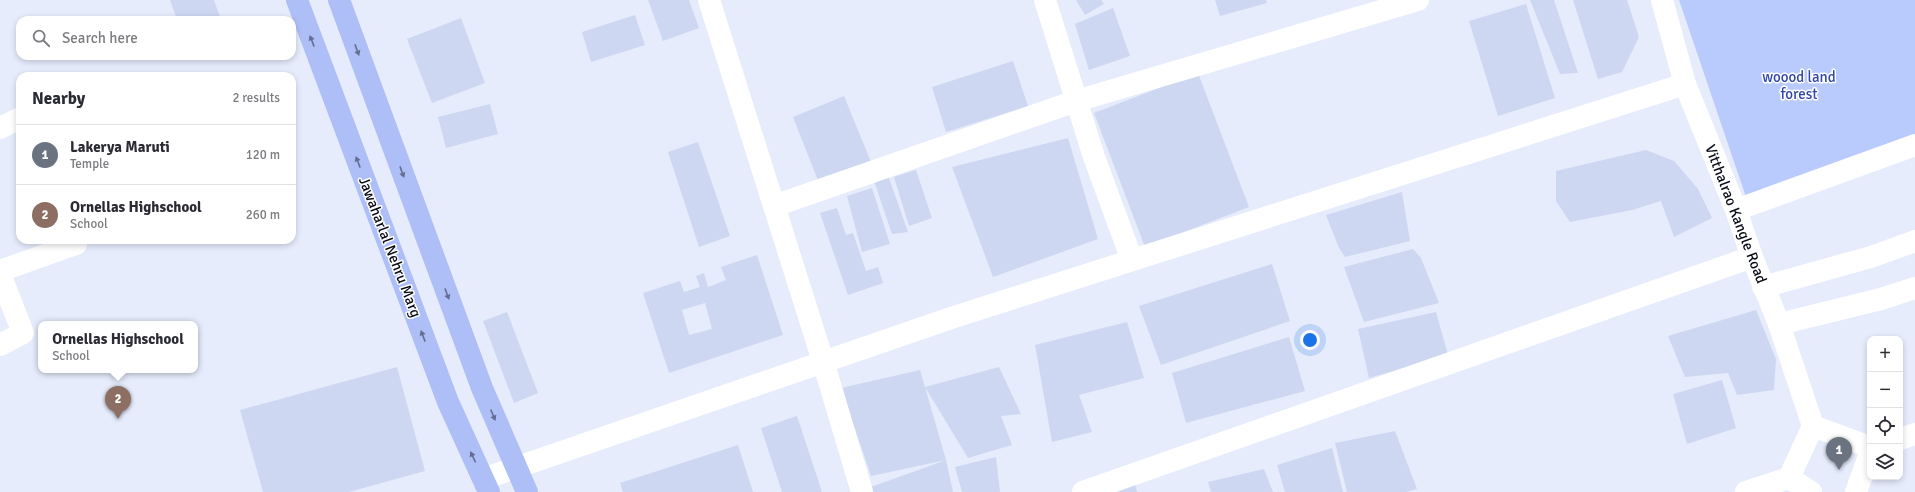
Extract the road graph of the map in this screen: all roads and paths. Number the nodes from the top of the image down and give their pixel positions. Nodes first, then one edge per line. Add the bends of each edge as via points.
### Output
1 (297, 0) edge
2 (339, 0) edge
3 (709, 0) edge
4 (1045, 0) edge
5 (1418, 0) edge
6 (1662, 0) edge
7 (1685, 84) junction
8 (1076, 101) junction
9 (16, 120) edge
10 (0, 128) edge
11 (1915, 145) edge
12 (774, 206) junction
13 (1736, 210) junction
14 (1915, 242) edge
15 (76, 244) dead end
16 (1752, 257) junction
17 (1132, 260) junction
18 (0, 271) edge
19 (0, 274) edge
20 (1763, 287) junction
21 (1915, 288) edge
22 (1779, 324) junction
23 (0, 345) edge
24 (823, 361) junction
25 (1813, 426) junction
26 (1915, 434) edge
27 (1903, 438) edge
28 (1867, 446) edge
29 (1867, 461) edge
30 (515, 468) junction
31 (1789, 478) junction
32 (486, 486) edge
33 (527, 492) edge
34 (862, 492) edge
35 (1083, 492) edge
36 (1746, 492) edge
37 (1811, 492) edge
38 (1856, 492) edge

32 -> 1 main road, Jawaharlal Nehru Marg via 448,402
2 -> 30 main road via 482,388
3 - 12 street
4 - 8 street
5 - 8 street
6 - 7 street, Vitthalrao Kangle Road
7 - 13 street, Vitthalrao Kangle Road
7 - 17 street
8 - 12 street
8 - 17 street
9 - 10 street
11 - 13 street
12 - 24 street
13 - 16 street, Vitthalrao Kangle Road
14 - 20 street
15 - 18 street
16 - 20 street, Vitthalrao Kangle Road
16 - 35 street
17 - 24 street
19 - 23 street via 23,333
20 - 22 street, Vitthalrao Kangle Road
21 - 22 street
22 - 25 street, Vitthalrao Kangle Road
24 - 30 street
24 - 34 street
25 - 28 street
25 - 31 street
26 - 27 street
29 - 38 street
30 - 32 street
30 - 33 main road
31 - 36 street
31 - 37 street

